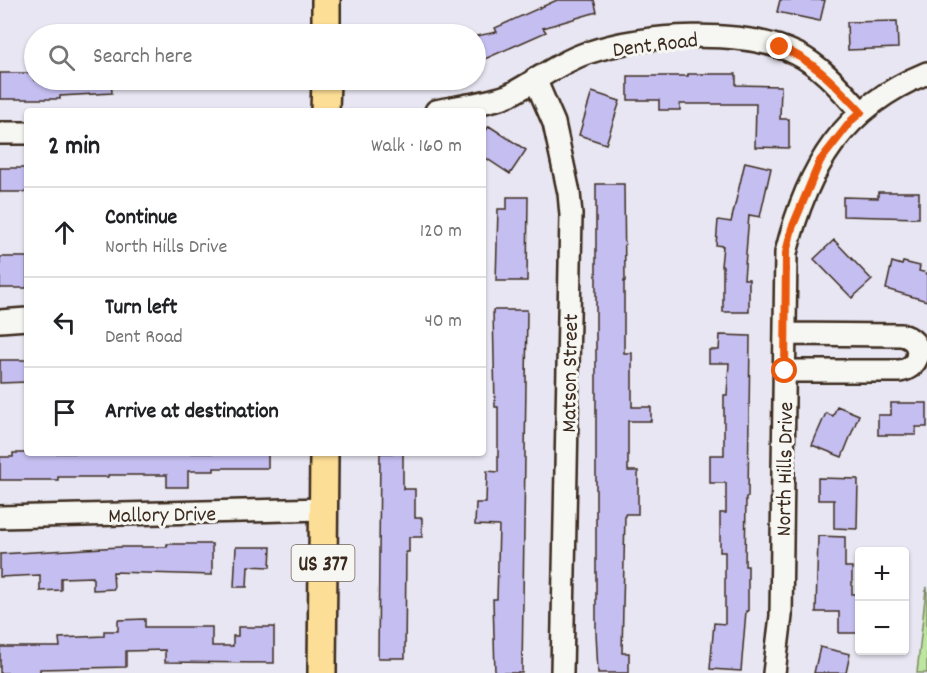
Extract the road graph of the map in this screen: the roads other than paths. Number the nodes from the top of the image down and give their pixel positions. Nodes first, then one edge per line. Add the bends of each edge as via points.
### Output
1 (326, 0) edge
2 (326, 24) edge
3 (927, 73) edge
4 (535, 79) junction
5 (326, 90) edge
6 (326, 108) edge
7 (450, 108) edge
8 (861, 112) junction
9 (0, 133) edge
10 (24, 133) edge
11 (24, 319) edge
12 (0, 321) edge
13 (785, 334) junction
14 (785, 371) junction
15 (324, 456) edge
16 (324, 509) junction
17 (0, 517) edge
18 (322, 673) edge
19 (562, 673) edge
20 (774, 673) edge

1 - 2 main road
3 - 8 street, North Hills Drive via 901,83
4 - 7 street, Dent Road via 509,95
4 - 8 street, Dent Road via 586,53 633,42 727,37 780,47 799,55 823,72
4 - 19 street, Matson Street via 554,123 571,215
5 - 6 main road
8 - 13 street, North Hills Drive via 820,161 792,228 786,253
9 - 10 street
11 - 12 street
13 - 14 street, North Hills Drive
13 - 14 street via 901,335 911,338 919,352 911,368 900,371
14 - 20 street, North Hills Drive via 781,616
15 - 16 main road, US 377
16 - 17 street, Mallory Drive
16 - 18 main road, US 377

